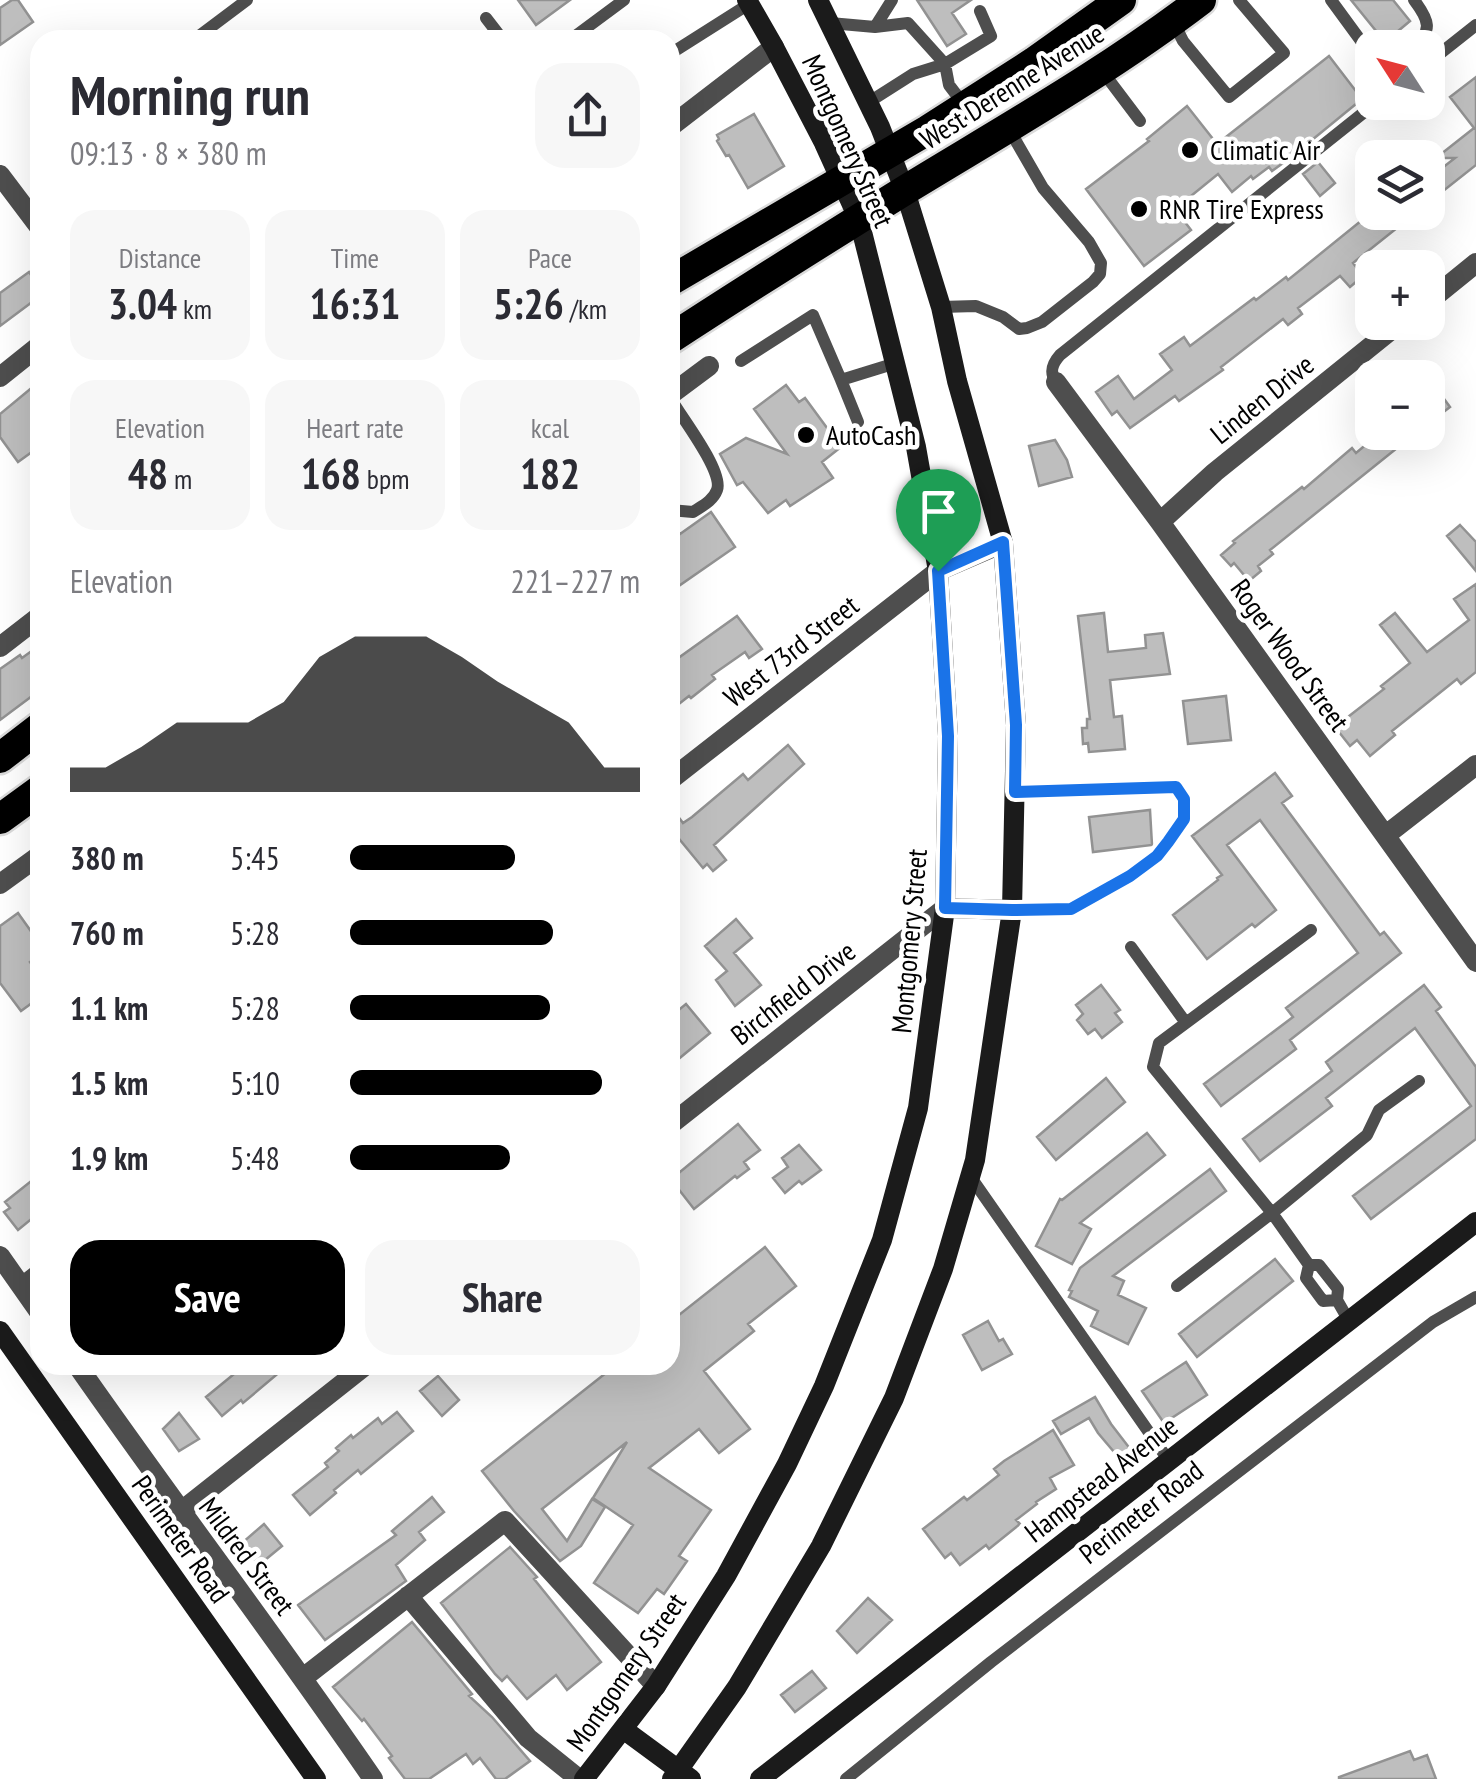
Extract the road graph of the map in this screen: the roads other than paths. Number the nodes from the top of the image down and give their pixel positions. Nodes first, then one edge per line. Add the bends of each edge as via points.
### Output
1 (247, 0) edge
2 (624, 0) edge
3 (818, 0) edge
4 (892, 0) edge
5 (1121, 0) edge
6 (1201, 0) edge
7 (1239, 0) edge
8 (1331, 0) edge
9 (1414, 0) edge
10 (748, 2) edge
11 (980, 10) dead end
12 (486, 18) dead end
13 (1173, 20) junction
14 (830, 23) junction
15 (1476, 25) edge
16 (874, 27) junction
17 (207, 30) edge
18 (495, 30) edge
19 (584, 30) edge
20 (1427, 30) edge
21 (1355, 33) edge
22 (680, 47) edge
23 (774, 47) junction
24 (1445, 50) edge
25 (946, 64) junction
26 (1101, 70) junction
27 (869, 102) junction
28 (966, 106) junction
29 (680, 119) edge
30 (1355, 120) edge
31 (1140, 121) dead end
32 (1009, 128) junction
33 (891, 151) junction
34 (0, 176) edge
35 (841, 179) junction
36 (905, 191) junction
37 (30, 215) edge
38 (859, 220) junction
39 (1476, 262) edge
40 (680, 275) edge
41 (1445, 288) edge
42 (941, 307) junction
43 (680, 332) edge
44 (1379, 340) edge
45 (30, 353) edge
46 (741, 361) dead end
47 (896, 363) junction
48 (709, 366) dead end
49 (0, 378) edge
50 (841, 380) junction
51 (1056, 382) joint
52 (680, 388) edge
53 (680, 412) edge
54 (858, 422) dead end
55 (680, 511) edge
56 (1160, 522) junction
57 (1003, 542) junction
58 (938, 571) junction
59 (30, 624) edge
60 (0, 648) edge
61 (30, 736) edge
62 (0, 758) edge
63 (1476, 765) edge
64 (680, 772) edge
65 (1015, 792) junction
66 (30, 797) edge
67 (0, 819) edge
68 (1386, 836) junction
69 (30, 862) edge
70 (0, 884) edge
71 (945, 908) junction
72 (1012, 910) junction
73 (1311, 930) dead end
74 (1131, 947) dead end
75 (1476, 962) edge
76 (1186, 1023) junction
77 (1418, 1081) dead end
78 (680, 1117) edge
79 (970, 1175) junction
80 (1272, 1213) junction
81 (1476, 1222) edge
82 (0, 1256) edge
83 (30, 1281) edge
84 (1177, 1286) dead end
85 (22, 1287) junction
86 (1476, 1297) edge
87 (30, 1299) edge
88 (1349, 1322) junction
89 (0, 1331) edge
90 (30, 1374) edge
91 (31, 1375) edge
92 (83, 1375) edge
93 (353, 1375) edge
94 (1169, 1461) junction
95 (180, 1512) junction
96 (408, 1596) junction
97 (304, 1678) junction
98 (656, 1686) junction
99 (622, 1729) junction
100 (680, 1776) edge
101 (316, 1779) edge
102 (373, 1779) edge
103 (582, 1779) edge
104 (760, 1779) edge
105 (846, 1779) edge

1 - 17 lane
2 - 19 lane
3 - 14 street, Montgomery Street
4 - 16 lane
5 - 28 highway, West Derenne Avenue
6 - 13 highway, West Derenne Avenue
7 - 13 lane via 1284,53 1229,98
8 - 21 lane
9 - 20 lane
10 - 22 lane
10 - 23 street, Montgomery Street
11 - 25 lane via 991,36
12 - 18 lane
13 - 26 highway, West Derenne Avenue
14 - 16 lane
14 - 27 street, Montgomery Street
15 - 24 lane
16 - 25 lane via 908,23
23 - 29 street
23 - 35 street, Montgomery Street
25 - 27 lane via 912,74
25 - 28 lane via 949,85
26 - 31 lane
26 - 32 highway, West Derenne Avenue
27 - 33 street, Montgomery Street
28 - 33 highway, West Derenne Avenue
30 - 51 lane via 1060,355 1052,368
32 - 36 highway, West Derenne Avenue
32 - 42 lane via 1043,188 1089,242 1100,274 1028,328 976,306
33 - 35 highway, West Derenne Avenue
33 - 36 street, Montgomery Street
34 - 37 street
35 - 38 street, Montgomery Street
35 - 40 highway, West Derenne Avenue
36 - 38 highway, West Derenne Avenue
36 - 42 street, Montgomery Street
38 - 43 highway, West Derenne Avenue
38 - 47 street, Montgomery Street
39 - 41 street
42 - 57 street, Montgomery Street
44 - 56 street, Linden Drive
45 - 49 street
46 - 50 lane via 813,316
47 - 50 lane
47 - 58 street, Montgomery Street
48 - 52 street
50 - 54 lane
51 - 56 street, Roger Wood Street
53 - 55 lane via 718,480 710,501 693,512
56 - 68 street, Roger Wood Street
57 - 58 street, West 73rd Street
57 - 65 street, Montgomery Street
58 - 64 street, West 73rd Street
58 - 71 street, Montgomery Street via 948,736
59 - 60 street
61 - 62 highway
63 - 68 street
65 - 72 street, Montgomery Street
65 - 72 lane via 1176,787 1184,819 1157,856 1071,909
66 - 67 highway
68 - 75 street, Roger Wood Street
69 - 70 street
71 - 72 street
71 - 78 street, Birchfield Drive
71 - 98 street, Montgomery Street via 918,1108 882,1240 788,1464
72 - 79 street, Montgomery Street
73 - 76 lane
74 - 76 lane
76 - 80 lane via 1159,1043 1153,1067
77 - 80 lane via 1379,1110 1367,1134
79 - 94 lane
79 - 100 street, Montgomery Street via 894,1398 821,1546
80 - 84 lane
80 - 88 lane via 1308,1265 1319,1265 1338,1289
81 - 88 street, Hampstead Avenue
82 - 85 street
83 - 85 street
85 - 87 street
86 - 105 lane, Perimeter Road via 1433,1322
88 - 94 street, Hampstead Avenue
89 - 90 street, Perimeter Road
91 - 101 street, Perimeter Road
92 - 95 street, Mildred Street
93 - 95 street
94 - 104 street, Hampstead Avenue
95 - 97 street, Mildred Street
96 - 97 street
96 - 98 street via 505,1520
96 - 103 street via 528,1738
97 - 102 street, Mildred Street
98 - 99 street, Montgomery Street
99 - 100 street
99 - 103 street, Montgomery Street

